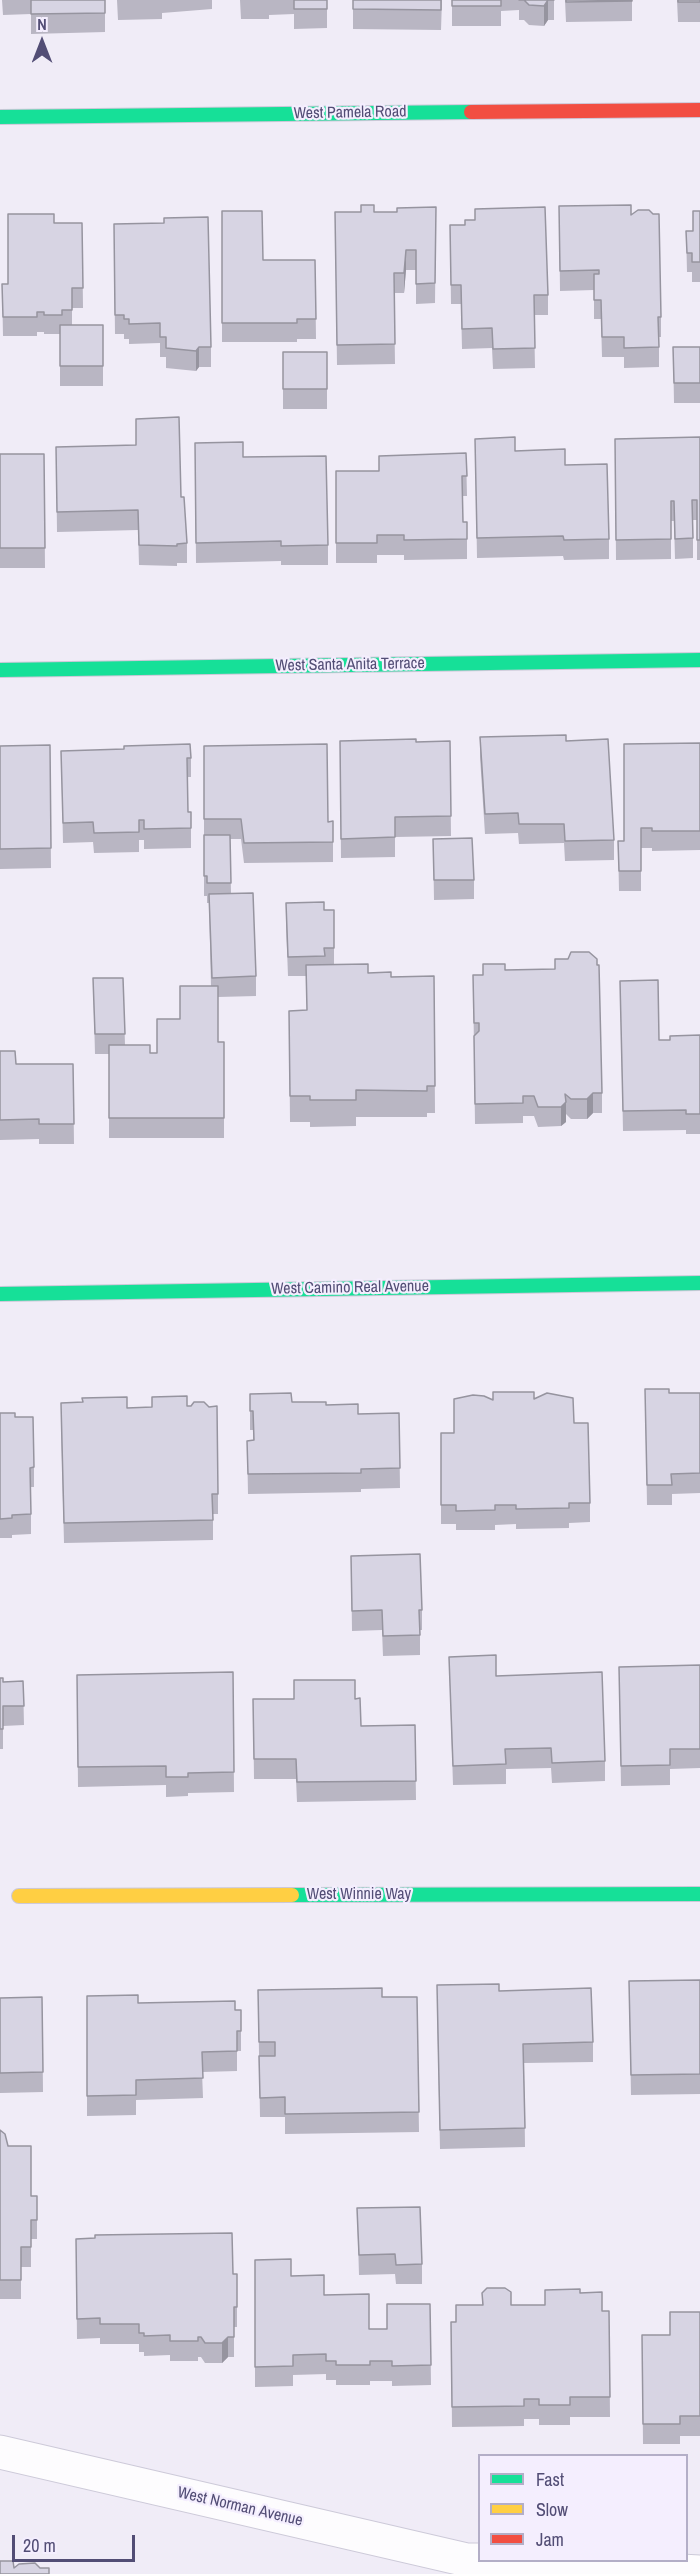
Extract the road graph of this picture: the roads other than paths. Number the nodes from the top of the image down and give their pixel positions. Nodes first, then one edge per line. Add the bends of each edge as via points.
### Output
1 (700, 110) edge
2 (0, 117) edge
3 (700, 660) edge
4 (0, 670) edge
5 (700, 1283) edge
6 (0, 1294) edge
7 (700, 1894) edge
8 (19, 1896) dead end
9 (0, 2452) edge
10 (478, 2560) edge
11 (518, 2562) edge
12 (700, 2572) edge

1 - 2 street, West Pamela Road
3 - 4 street, West Santa Anita Terrace
5 - 6 street, West Camino Real Avenue
7 - 8 street, West Winnie Way
9 - 10 street, West Norman Avenue
11 - 12 street, West Norman Avenue

